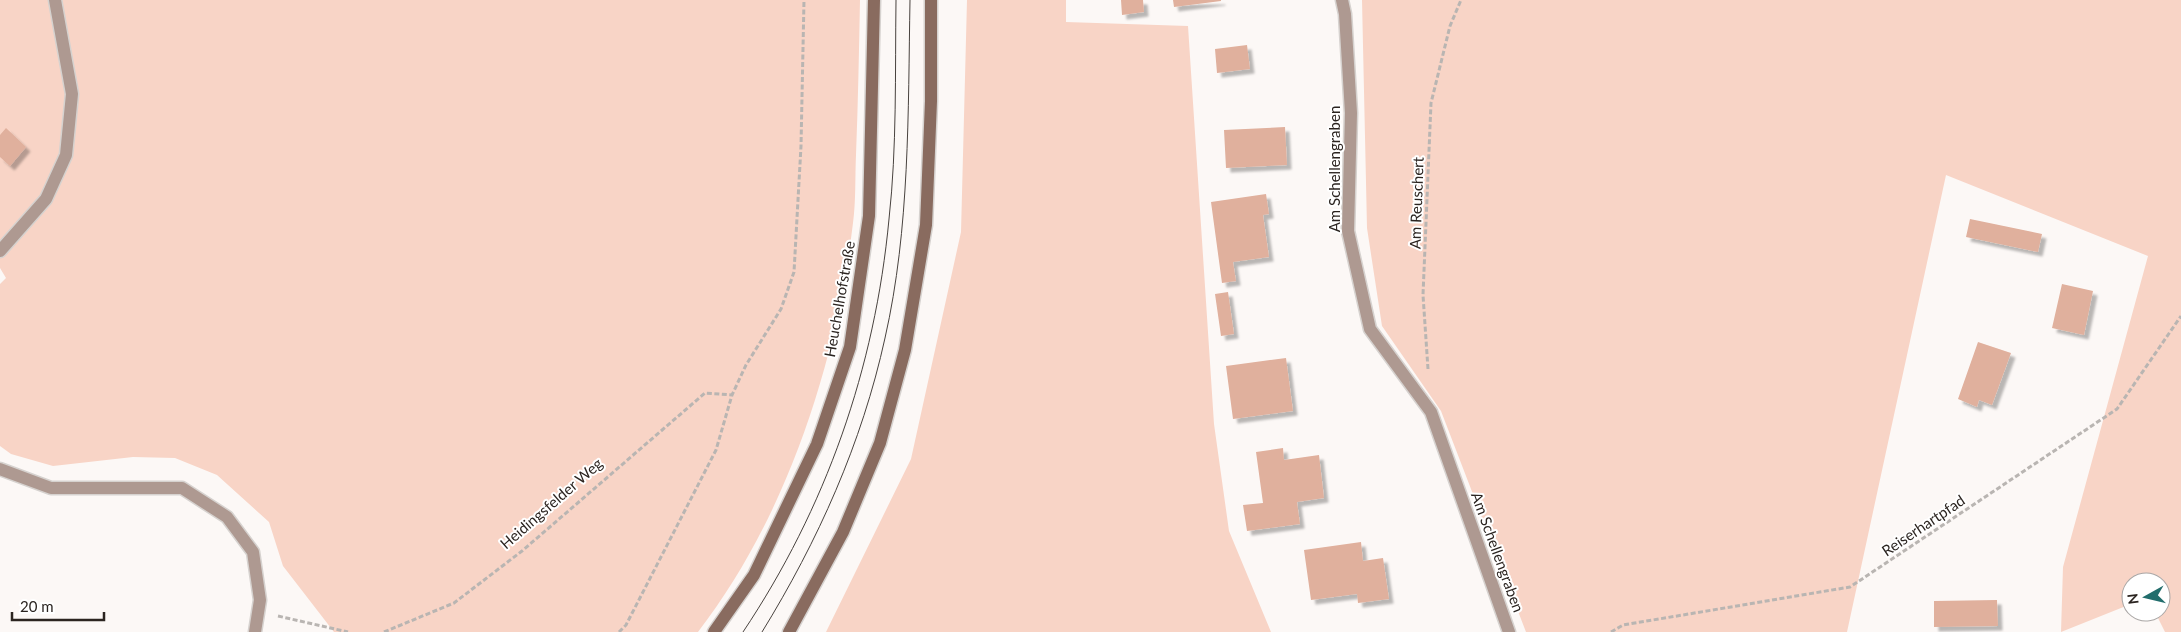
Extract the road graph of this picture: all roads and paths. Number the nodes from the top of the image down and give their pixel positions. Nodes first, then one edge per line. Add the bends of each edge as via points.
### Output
1 (55, 0) edge
2 (804, 0) edge
3 (874, 0) edge
4 (931, 0) edge
5 (1342, 0) edge
6 (1461, 0) edge
7 (0, 251) edge
8 (2181, 316) edge
9 (1428, 373) dead end
10 (732, 395) junction
11 (0, 469) edge
12 (258, 611) junction
13 (255, 632) edge
14 (348, 632) edge
15 (384, 632) edge
16 (619, 632) edge
17 (714, 632) edge
18 (789, 632) edge
19 (1509, 632) edge
20 (1611, 632) edge

1 - 7 street via 72,94 66,155 46,199
2 - 10 path via 794,272 781,309 746,365
3 - 17 main road, Heuchelhofstraße via 869,216 850,347 813,452 754,575
4 - 18 main road via 926,225 905,350 876,452 843,532
5 - 19 street, Am Schellengraben via 1351,114 1348,231 1370,329 1431,412
6 - 9 path, Am Reuschert via 1450,26 1431,103 1423,294
8 - 20 path, Reiserhartpfad via 2117,409 1850,587 1622,625
10 - 15 path, Heidingsfelder Weg via 705,393 522,551 454,604
10 - 16 path via 716,450 626,625
11 - 12 street via 51,488 182,488 227,516 253,552 260,600
12 - 13 street
12 - 14 path

